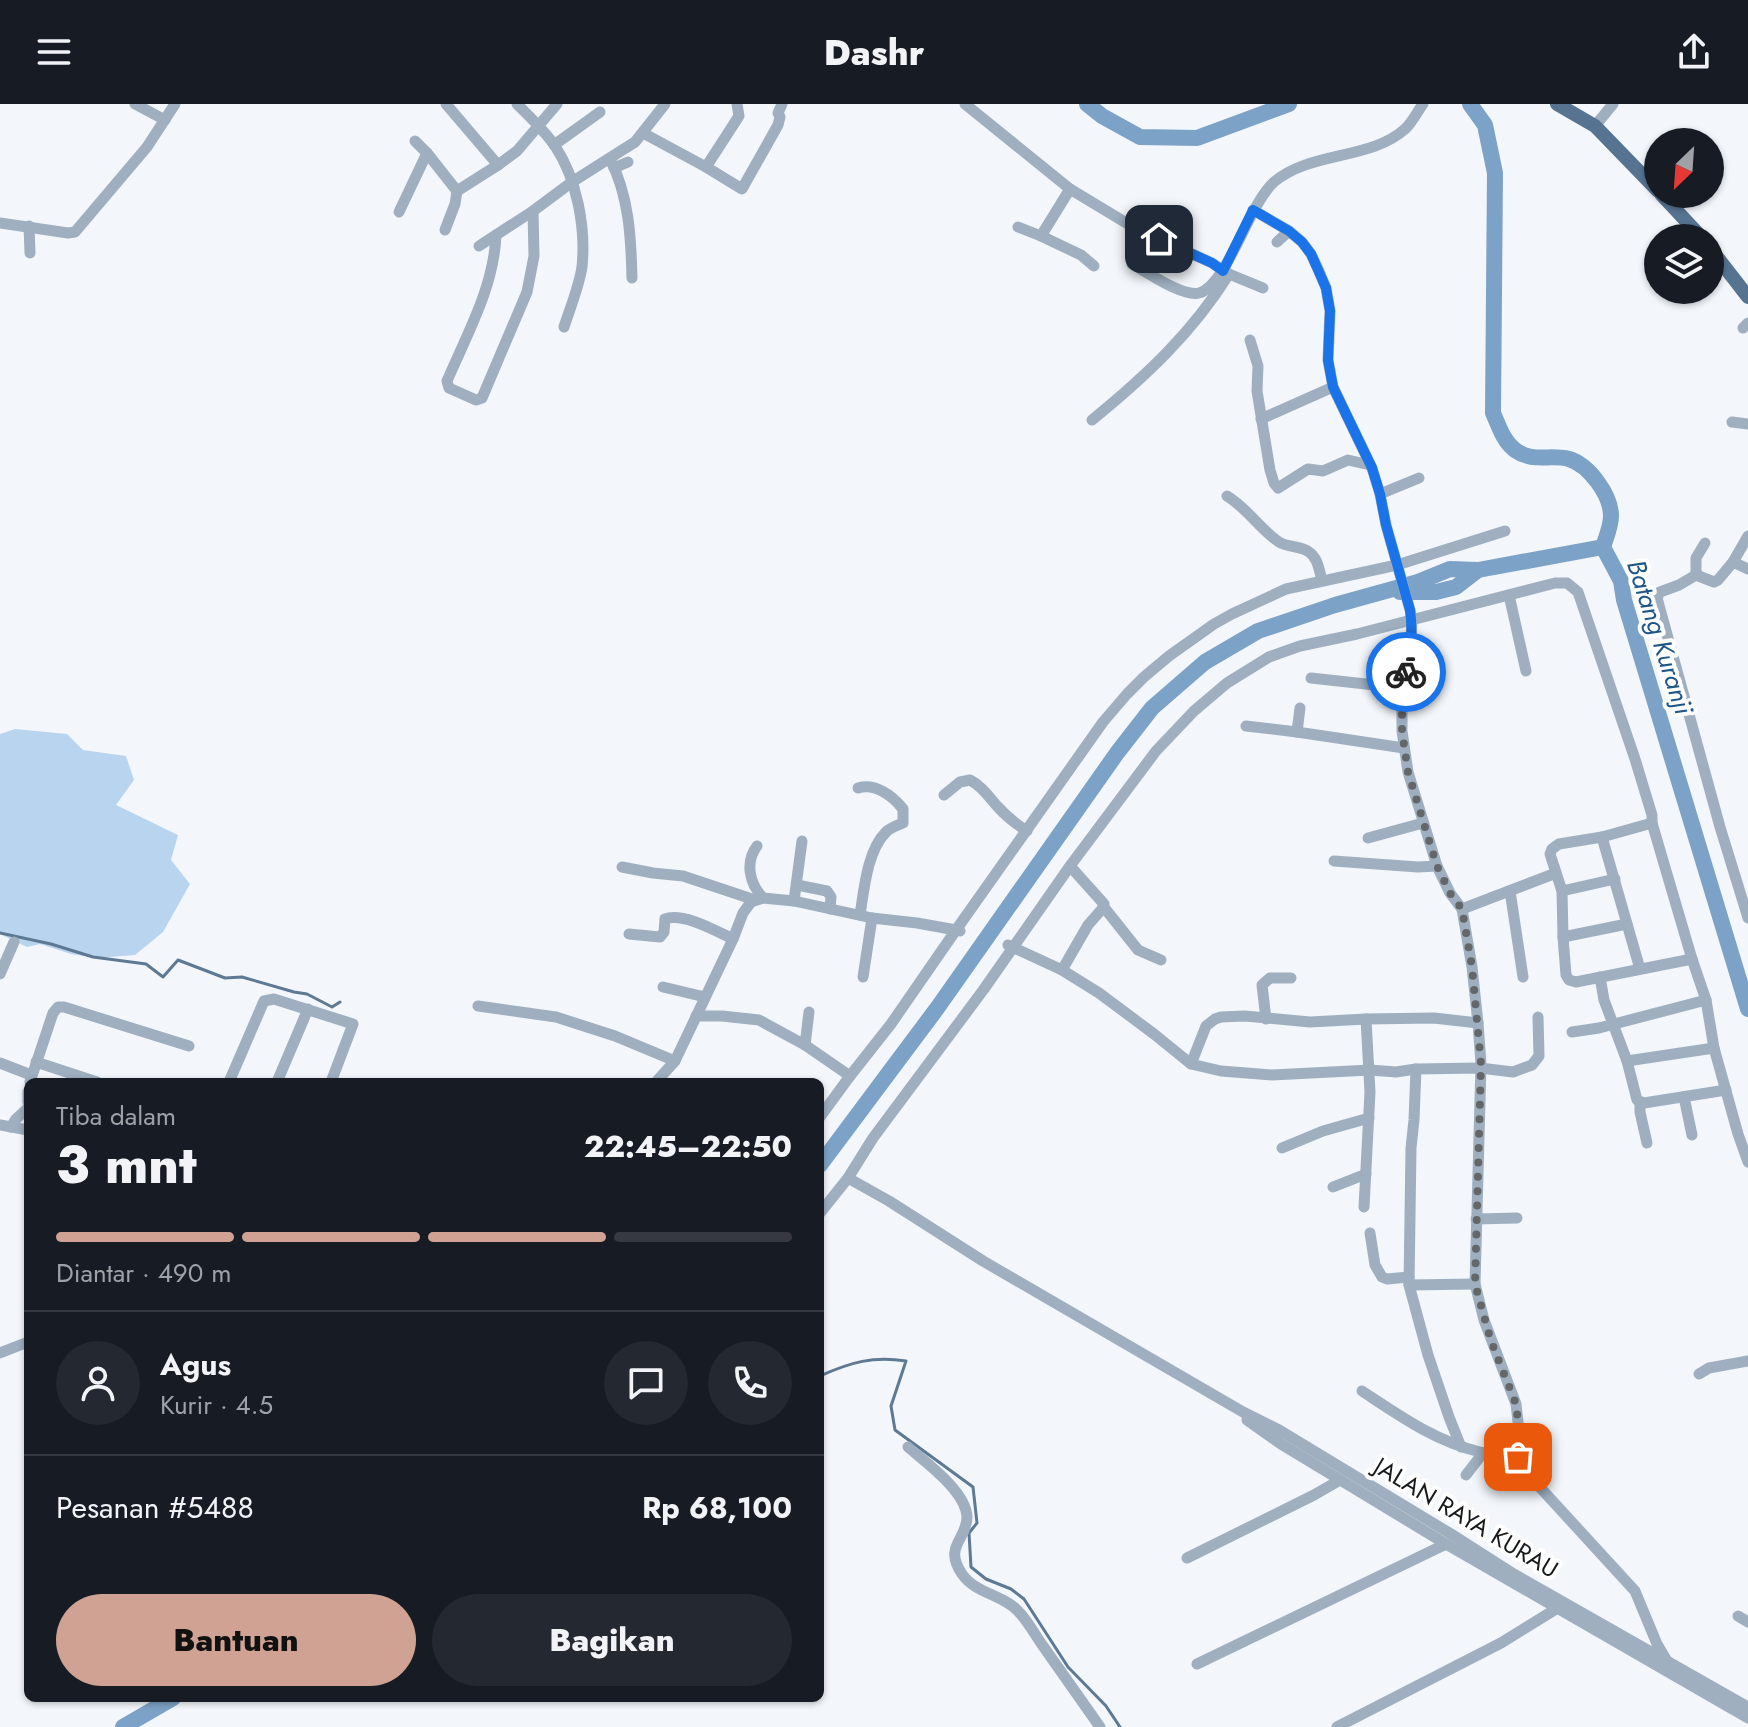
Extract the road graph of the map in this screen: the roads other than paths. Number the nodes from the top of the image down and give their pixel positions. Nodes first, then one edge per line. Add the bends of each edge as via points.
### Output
1 (135, 104) edge
2 (175, 104) edge
3 (446, 104) edge
4 (517, 104) edge
5 (557, 104) edge
6 (665, 104) edge
7 (737, 104) edge
8 (782, 104) edge
9 (965, 104) edge
10 (1423, 104) edge
11 (1557, 104) edge
12 (1613, 104) edge
13 (600, 112) dead end
14 (165, 120) junction
15 (539, 126) junction
16 (1595, 126) junction
17 (643, 133) junction
18 (415, 141) dead end
19 (554, 145) junction
20 (427, 153) junction
21 (628, 162) dead end
22 (612, 163) junction
23 (498, 165) junction
24 (706, 167) junction
25 (1644, 176) edge
26 (572, 182) junction
27 (1070, 189) junction
28 (457, 191) junction
29 (1675, 208) edge
30 (1253, 210) junction
31 (533, 211) junction
32 (399, 212) dead end
33 (0, 223) edge
34 (1689, 224) edge
35 (29, 226) junction
36 (1018, 227) dead end
37 (445, 230) dead end
38 (1289, 231) junction
39 (496, 235) junction
40 (1041, 236) junction
41 (1277, 242) dead end
42 (479, 246) dead end
43 (30, 253) dead end
44 (1132, 264) dead end
45 (1094, 266) dead end
46 (1724, 266) edge
47 (1226, 272) junction
48 (632, 278) dead end
49 (1263, 288) dead end
50 (1748, 297) edge
51 (564, 327) dead end
52 (1250, 340) dead end
53 (1333, 387) junction
54 (1261, 419) junction
55 (1092, 420) dead end
56 (1732, 422) dead end
57 (1748, 424) edge
58 (1370, 465) junction
59 (1419, 478) dead end
60 (1380, 494) junction
61 (1227, 496) dead end
62 (1505, 531) dead end
63 (1748, 536) edge
64 (1705, 543) dead end
65 (1733, 562) junction
66 (1398, 568) junction
67 (1748, 569) edge
68 (1696, 575) junction
69 (1322, 580) junction
70 (1509, 595) junction
71 (1411, 615) junction
72 (1526, 671) dead end
73 (1311, 678) dead end
74 (1402, 688) junction
75 (1300, 708) dead end
76 (1246, 726) dead end
77 (1297, 732) junction
78 (1404, 748) junction
79 (858, 788) dead end
80 (944, 795) dead end
81 (1423, 823) junction
82 (1652, 823) junction
83 (1027, 831) junction
84 (1602, 837) junction
85 (1368, 838) dead end
86 (802, 841) dead end
87 (757, 846) dead end
88 (1334, 861) dead end
89 (1070, 866) junction
90 (1437, 866) junction
91 (622, 867) dead end
92 (1556, 873) junction
93 (1615, 879) junction
94 (797, 885) junction
95 (1510, 891) junction
96 (1562, 891) junction
97 (759, 899) junction
98 (794, 901) junction
99 (1103, 906) junction
100 (830, 909) junction
101 (1462, 909) junction
102 (866, 917) junction
103 (1748, 918) edge
104 (1627, 924) junction
105 (958, 930) junction
106 (629, 934) dead end
107 (1563, 937) junction
108 (733, 939) junction
109 (14, 942) dead end
110 (1011, 946) junction
111 (1692, 959) junction
112 (1161, 960) dead end
113 (1640, 969) junction
114 (1062, 970) junction
115 (0, 974) edge
116 (863, 977) dead end
117 (1523, 977) dead end
118 (1600, 977) junction
119 (1291, 978) dead end
120 (663, 987) dead end
121 (705, 997) junction
122 (1706, 1000) junction
123 (478, 1006) dead end
124 (308, 1009) junction
125 (809, 1012) dead end
126 (696, 1016) junction
127 (1538, 1017) dead end
128 (1266, 1019) junction
129 (1366, 1019) junction
130 (1478, 1023) junction
131 (1612, 1024) junction
132 (1572, 1032) dead end
133 (805, 1045) junction
134 (189, 1046) dead end
135 (1714, 1048) junction
136 (675, 1061) junction
137 (1627, 1061) junction
138 (36, 1062) junction
139 (0, 1063) edge
140 (1191, 1064) junction
141 (1480, 1068) junction
142 (1416, 1069) junction
143 (1370, 1070) junction
144 (850, 1076) junction
145 (31, 1078) edge
146 (85, 1078) edge
147 (231, 1078) edge
148 (279, 1078) edge
149 (333, 1078) edge
150 (660, 1078) edge
151 (1726, 1090) junction
152 (1684, 1097) junction
153 (1640, 1102) junction
154 (24, 1112) edge
155 (824, 1112) edge
156 (1369, 1118) junction
157 (6, 1126) edge
158 (1692, 1135) dead end
159 (1647, 1143) dead end
160 (1282, 1148) dead end
161 (1748, 1162) edge
162 (1366, 1174) junction
163 (848, 1178) junction
164 (1333, 1187) dead end
165 (1364, 1207) dead end
166 (824, 1208) edge
167 (1517, 1218) dead end
168 (1476, 1219) junction
169 (1370, 1233) dead end
170 (1409, 1281) junction
171 (1475, 1284) junction
172 (24, 1344) edge
173 (0, 1353) edge
174 (1748, 1361) edge
175 (1699, 1374) dead end
176 (1362, 1391) dead end
177 (1243, 1412) junction
178 (908, 1447) dead end
179 (1461, 1447) junction
180 (1483, 1453) junction
181 (1518, 1457) junction
182 (1466, 1475) dead end
183 (1340, 1480) junction
184 (1446, 1544) junction
185 (1187, 1558) dead end
186 (1556, 1609) junction
187 (1667, 1661) junction
188 (1197, 1664) dead end
189 (1748, 1707) edge
190 (1748, 1718) edge
191 (1100, 1727) edge
192 (1337, 1727) edge

1 - 14 street
2 - 14 street
3 - 23 street
4 - 15 street
5 - 15 street
6 - 17 street
7 - 24 street via 739,116
8 - 24 street via 778,125 742,189
9 - 27 street
10 - 30 street via 1392,139 1287,174
11 - 16 main road
12 - 16 street
13 - 19 street
14 - 35 street via 75,232
15 - 19 street
15 - 23 street
16 - 25 main road
17 - 22 street
17 - 24 street
18 - 20 street
19 - 26 street
20 - 28 street
20 - 32 street
21 - 22 street
22 - 26 street
22 - 48 street via 631,237
23 - 28 street
26 - 31 street
26 - 51 street via 581,218 582,266
27 - 40 street
27 - 47 street
28 - 37 street
29 - 34 main road
30 - 38 street
30 - 47 street
31 - 39 street
31 - 39 street via 534,256 527,292 483,395 476,400 449,388 447,381 486,288
33 - 35 street
35 - 43 street
36 - 40 street
38 - 41 street
38 - 53 street via 1311,254 1326,288
39 - 42 street
40 - 45 street
44 - 47 street via 1194,294 1209,289
46 - 50 main road
47 - 49 street
47 - 55 street via 1180,341
52 - 54 street via 1258,366
53 - 54 street
53 - 58 street
54 - 58 street via 1278,488 1308,469 1323,471 1348,460
56 - 57 street
58 - 60 street
59 - 60 street
60 - 66 street
61 - 69 street via 1277,541 1308,551
62 - 66 street
63 - 65 street
64 - 68 street via 1696,558
65 - 67 street
65 - 68 street via 1716,582
66 - 69 street
66 - 71 street
68 - 103 street via 1657,598
69 - 83 street via 1286,589 1232,614 1144,677 1103,722
70 - 71 street
70 - 72 street
70 - 82 street via 1555,583 1567,583 1578,592
71 - 74 street
71 - 89 street via 1269,657 1227,683 1156,751
73 - 74 street
74 - 78 street
75 - 77 street
76 - 77 street
77 - 78 street
78 - 81 street
79 - 102 street via 872,786 903,809 903,823 887,830 868,868
80 - 83 street via 970,780
81 - 85 street
81 - 90 street
82 - 84 street
82 - 111 street
83 - 105 street
84 - 92 street via 1554,846 1550,854
84 - 93 street
86 - 94 street
87 - 97 street via 749,871
88 - 90 street
89 - 99 street
89 - 110 street
90 - 101 street
91 - 97 street via 683,876
92 - 95 street
92 - 96 street
93 - 96 street
93 - 104 street
94 - 98 street
94 - 100 street via 827,891
95 - 101 street
95 - 117 street
96 - 107 street
97 - 98 street
97 - 108 street via 748,904
98 - 100 street
99 - 112 street via 1138,950
99 - 114 street
100 - 102 street
101 - 130 street
102 - 105 street
102 - 116 street
104 - 107 street
104 - 113 street
105 - 144 street
106 - 108 street via 660,937 670,917
107 - 118 street via 1569,980
108 - 121 street
109 - 115 street
110 - 114 street
110 - 163 street
111 - 113 street
111 - 122 street
113 - 118 street
114 - 140 street
118 - 131 street
119 - 128 street via 1264,983
120 - 121 street
121 - 126 street
122 - 131 street
122 - 135 street
123 - 136 street via 556,1017
124 - 147 street via 264,1001
124 - 148 street
124 - 149 street via 353,1024
125 - 133 street
126 - 133 street via 759,1020
126 - 136 street
127 - 141 street via 1540,1050 1532,1065 1513,1072
128 - 129 street
128 - 140 street via 1230,1016 1208,1023
129 - 130 street
129 - 143 street
130 - 141 street
131 - 132 street
131 - 137 street
133 - 144 street
134 - 138 street via 58,1007
135 - 137 street
135 - 151 street
136 - 150 street
137 - 153 street
138 - 145 street
138 - 146 street
139 - 145 street
140 - 143 street via 1272,1075
141 - 142 street
141 - 168 street
142 - 143 street
142 - 170 street
143 - 156 street
144 - 155 street
151 - 152 street
151 - 161 street
152 - 153 street
152 - 158 street
153 - 159 street
154 - 157 street
156 - 160 street
156 - 162 street
162 - 164 street
162 - 165 street
163 - 166 street
163 - 177 street
167 - 168 street
168 - 171 street
169 - 170 street via 1382,1277
170 - 171 street
170 - 179 street
171 - 181 street via 1516,1404
172 - 173 street
174 - 175 street
176 - 179 street via 1416,1427
177 - 183 street via 1258,1429
177 - 187 street, JALAN RAYA KURAU
178 - 191 street via 963,1503 967,1517 955,1550 960,1572 969,1583 1018,1610
179 - 180 street
180 - 181 street
180 - 182 street
181 - 187 street, JALAN RAYA KURAU via 1635,1591
183 - 184 street
183 - 185 street
184 - 186 street
184 - 188 street
186 - 190 street
186 - 192 street
187 - 189 street, JALAN RAYA KURAU

